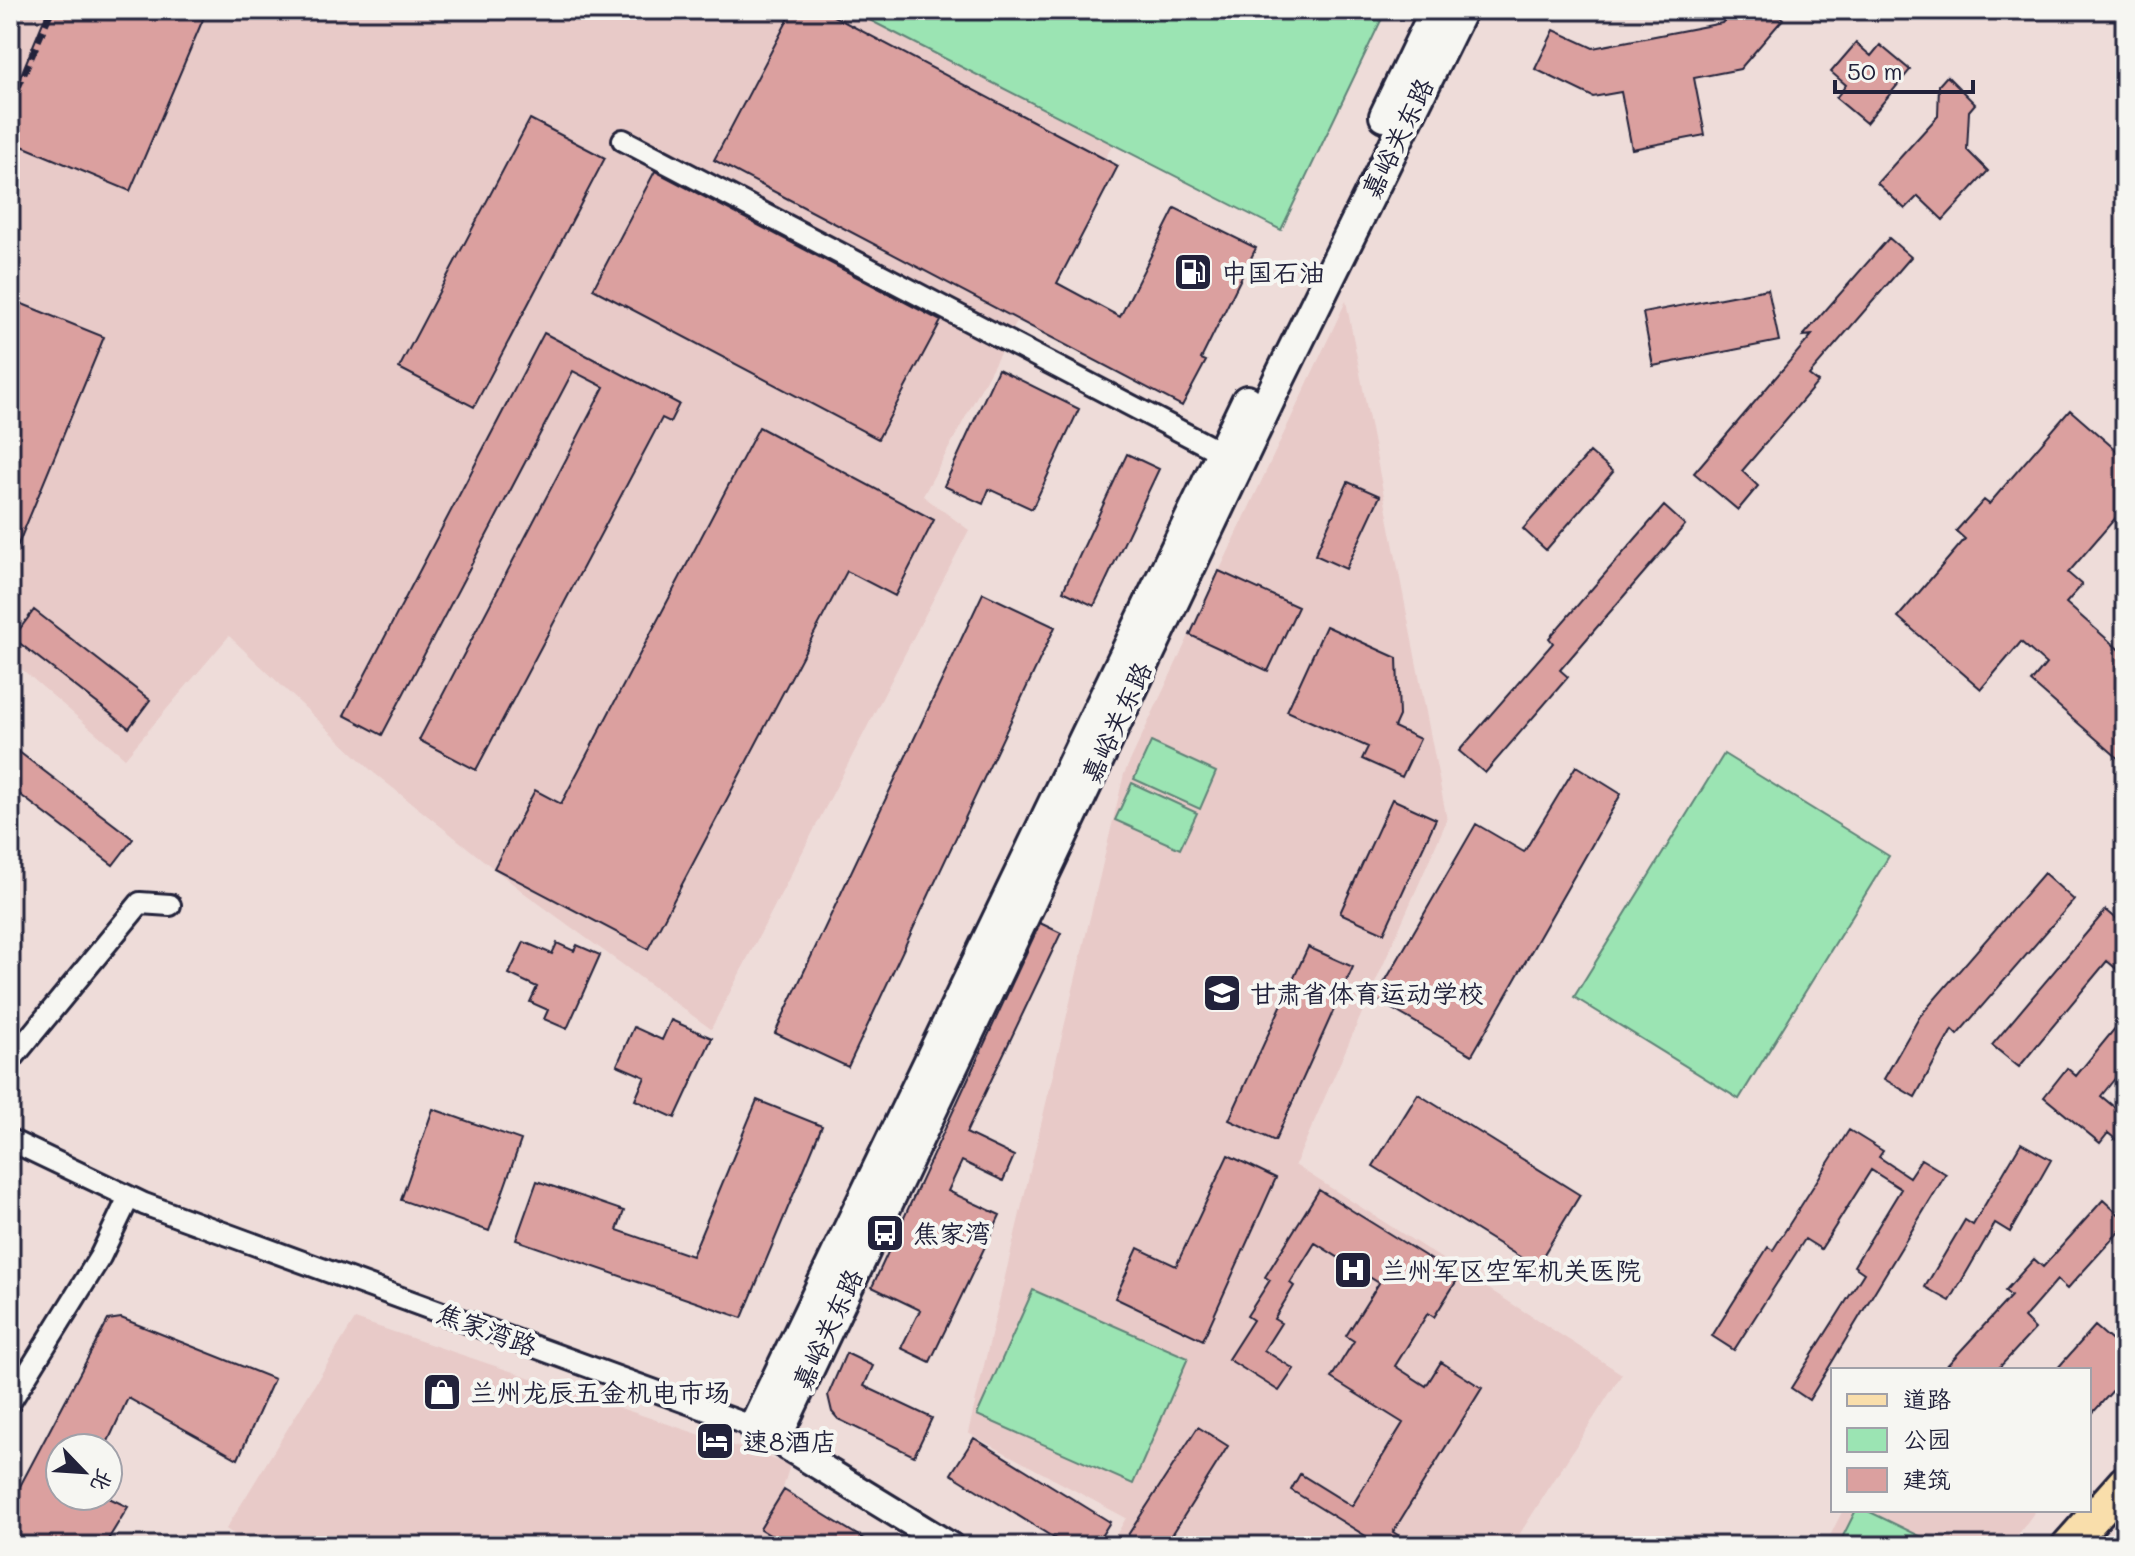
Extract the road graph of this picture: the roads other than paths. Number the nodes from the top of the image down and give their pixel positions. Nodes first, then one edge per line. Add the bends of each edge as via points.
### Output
1 (1436, 10) edge
2 (1461, 10) edge
3 (623, 140) dead end
4 (1220, 452) junction
5 (170, 905) dead end
6 (10, 1061) edge
7 (10, 1140) edge
8 (129, 1197) junction
9 (10, 1402) edge
10 (765, 1432) junction
11 (2125, 1482) edge
12 (2125, 1511) edge
13 (950, 1546) edge
14 (2068, 1546) edge
15 (2094, 1546) edge

1 - 4 main road, 嘉峪关东路
2 - 10 main road, 嘉峪关东路
3 - 4 street
4 - 10 main road, 嘉峪关东路
5 - 6 street via 140,903
7 - 8 street, 焦家湾路
8 - 9 street via 100,1257
8 - 10 street, 焦家湾路
10 - 13 street, 焦家湾路
11 - 14 main road
12 - 15 main road

